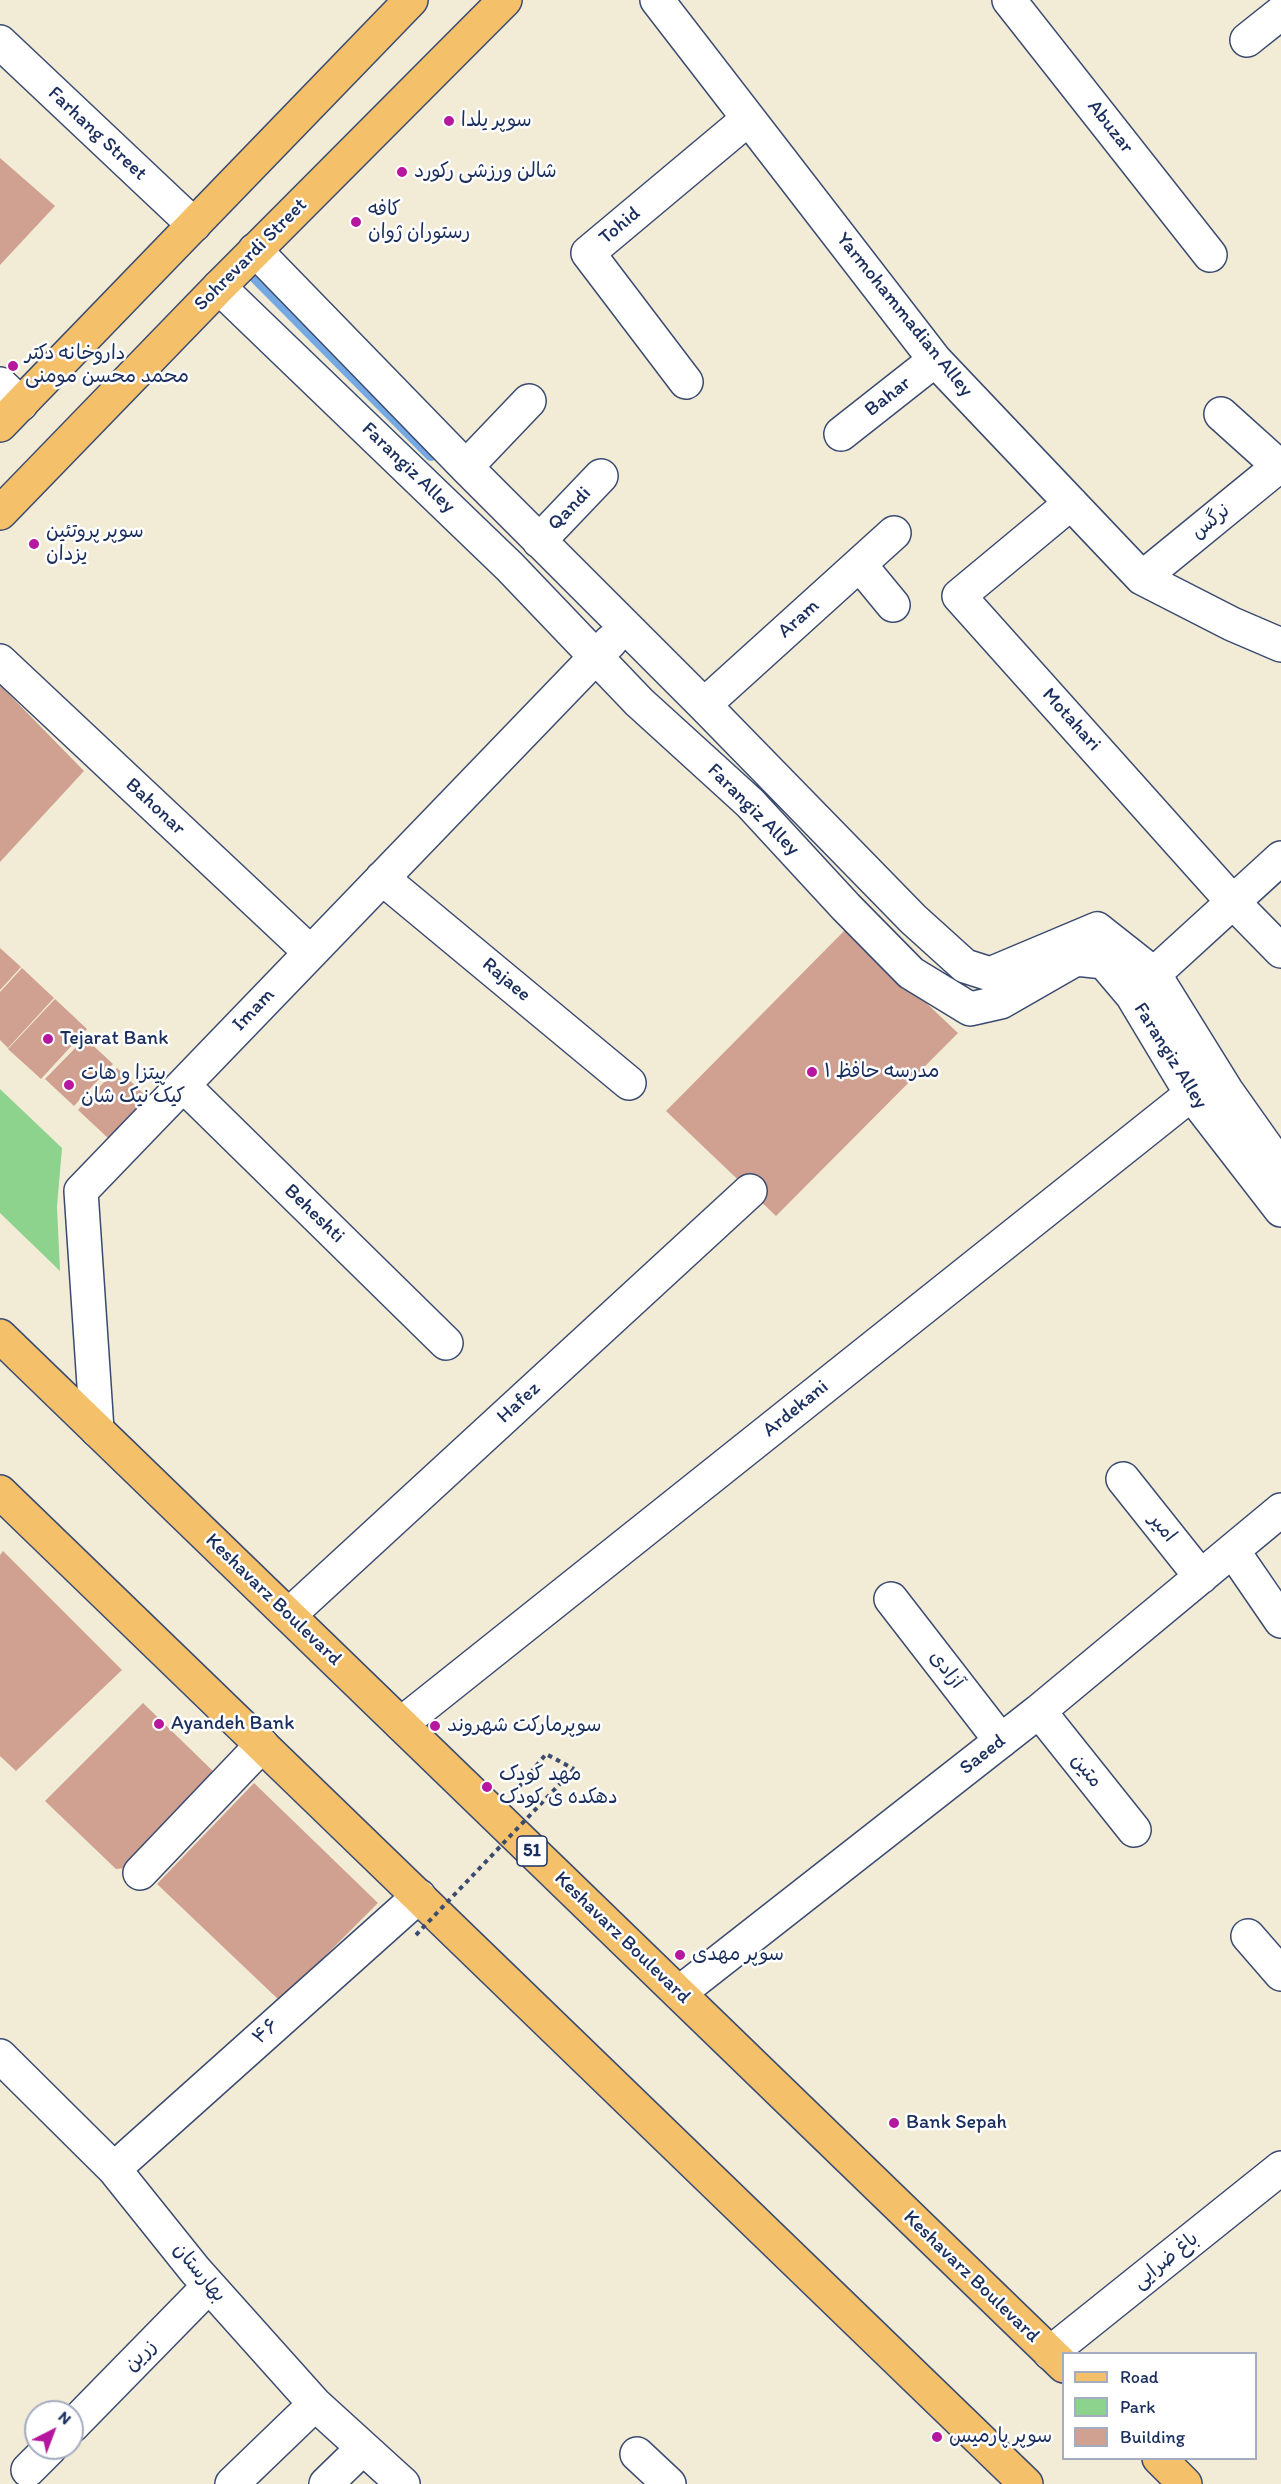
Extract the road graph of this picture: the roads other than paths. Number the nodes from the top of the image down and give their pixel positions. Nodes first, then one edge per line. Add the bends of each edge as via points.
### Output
1 (411, 0) edge
2 (505, 0) edge
3 (657, 0) edge
4 (1009, 0) edge
5 (1281, 13) edge
6 (1247, 40) dead end
7 (0, 42) edge
8 (748, 119) junction
9 (194, 225) junction
10 (1210, 255) dead end
11 (259, 256) junction
12 (225, 290) junction
13 (935, 360) junction
14 (686, 382) dead end
15 (529, 401) dead end
16 (7, 404) edge
17 (1221, 414) dead end
18 (841, 434) dead end
19 (466, 467) junction
20 (1280, 467) edge
21 (601, 476) dead end
22 (1071, 503) junction
23 (0, 513) edge
24 (894, 533) dead end
25 (538, 541) junction
26 (860, 565) junction
27 (1142, 579) junction
28 (893, 605) dead end
29 (624, 628) junction
30 (1281, 645) edge
31 (596, 656) junction
32 (0, 661) edge
33 (704, 705) junction
34 (1281, 858) edge
35 (382, 878) junction
36 (1232, 900) junction
37 (1281, 951) edge
38 (310, 952) junction
39 (1154, 974) junction
40 (1207, 1082) junction
41 (630, 1083) dead end
42 (183, 1085) junction
43 (1281, 1168) edge
44 (750, 1191) dead end
45 (1281, 1210) edge
46 (0, 1336) edge
47 (446, 1343) dead end
48 (97, 1430) junction
49 (1123, 1479) dead end
50 (4, 1502) edge
51 (1281, 1510) edge
52 (1233, 1551) junction
53 (1201, 1577) junction
54 (891, 1599) dead end
55 (289, 1615) junction
56 (1281, 1622) edge
57 (1038, 1711) junction
58 (401, 1724) junction
59 (1001, 1741) junction
60 (262, 1745) junction
61 (1134, 1830) dead end
62 (140, 1874) dead end
63 (419, 1896) junction
64 (1248, 1936) dead end
65 (1281, 1974) edge
66 (679, 1993) junction
67 (0, 2056) edge
68 (1281, 2168) edge
69 (114, 2169) junction
70 (209, 2286) junction
71 (1066, 2352) edge
72 (1057, 2360) edge
73 (315, 2404) junction
74 (84, 2414) edge
75 (363, 2448) junction
76 (637, 2454) dead end
77 (1161, 2460) edge
78 (232, 2484) edge
79 (326, 2484) edge
80 (403, 2484) edge
81 (669, 2484) edge
82 (1026, 2484) edge
83 (1185, 2484) edge

1 - 9 main road
2 - 11 main road, Sohrevardi Street
3 - 8 street, Yarmohammadian Alley
4 - 10 street, Abuzar
5 - 6 street
7 - 9 street, Farhang Street
8 - 13 street, Yarmohammadian Alley
8 - 14 street, Tohid via 588,253
9 - 16 main road
11 - 12 main road, Sohrevardi Street
11 - 19 street
12 - 23 main road, Sohrevardi Street
12 - 31 street, Farangiz Alley
13 - 18 street, Bahar
13 - 22 street, Yarmohammadian Alley
15 - 19 street
17 - 20 street, نرگس
19 - 25 street
20 - 27 street, نرگس
21 - 25 street, Qandi
22 - 27 street, Yarmohammadian Alley
22 - 36 street, Motahari via 959,596
24 - 26 street, Aram
25 - 29 street
26 - 28 street
26 - 33 street, Aram
27 - 30 street, Yarmohammadian Alley
29 - 31 street, Imam
29 - 33 street
31 - 35 street, Imam
31 - 40 street, Farangiz Alley via 639,702 750,803 911,973 970,1009 1000,1002 1076,959 1104,962
32 - 38 street, Bahonar
33 - 39 street via 913,919 965,966 990,974 1097,929
34 - 36 street
35 - 38 street, Imam
35 - 41 street, Rajaee
36 - 37 street, Motahari
36 - 39 street
38 - 42 street, Imam
39 - 40 street
40 - 43 street
40 - 45 street, Farangiz Alley
40 - 58 street, Ardekani
42 - 47 street, Beheshti
42 - 48 street, Imam via 81,1191
44 - 55 street, Hafez
46 - 48 main road, Keshavarz Boulevard / 51
48 - 55 main road, Keshavarz Boulevard / 51
49 - 53 street, امیر
50 - 60 main road
51 - 52 street, Saeed
52 - 53 street, Saeed
52 - 56 street
53 - 57 street, Saeed
54 - 59 street, آزادی
55 - 58 main road, Keshavarz Boulevard / 51
57 - 59 street, Saeed
57 - 61 street, متین
58 - 66 main road, Keshavarz Boulevard / 51
59 - 66 street, Saeed
60 - 62 street
60 - 63 main road
63 - 69 street, ۴۶
63 - 82 main road
64 - 65 street
66 - 72 main road, Keshavarz Boulevard / 51
67 - 69 street, بهارستان
68 - 71 street, باغ ضرایی
69 - 70 street, بهارستان
70 - 73 street, بهارستان
70 - 74 street, زرین
73 - 75 street, بهارستان
73 - 78 street
75 - 79 street
75 - 80 street, بهارستان
76 - 81 street
77 - 83 main road

